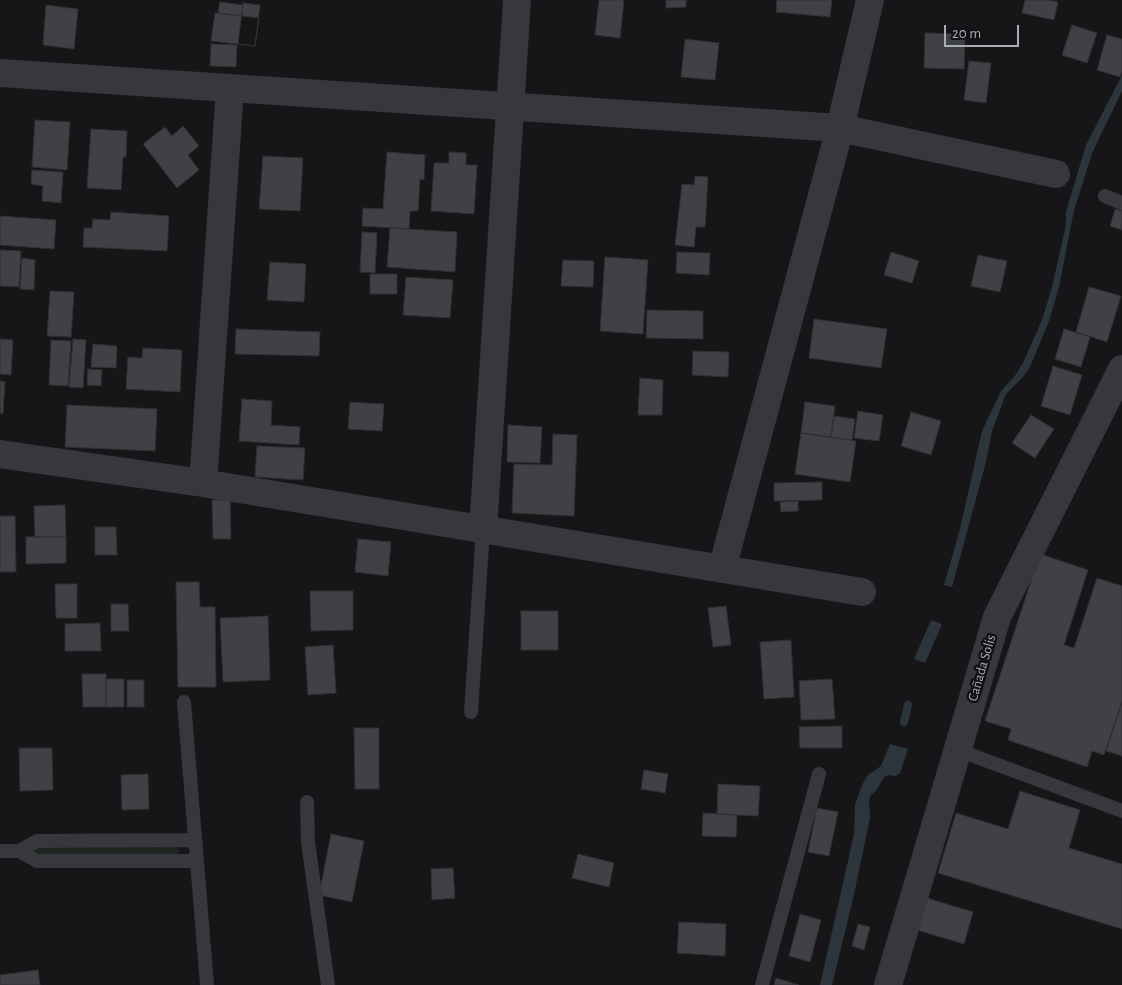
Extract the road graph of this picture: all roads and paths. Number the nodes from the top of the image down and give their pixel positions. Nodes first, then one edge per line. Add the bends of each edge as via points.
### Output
1 (518, 0) edge
2 (870, 0) edge
3 (0, 73) edge
4 (230, 88) junction
5 (510, 105) junction
6 (840, 128) junction
7 (1056, 174) dead end
8 (1105, 196) dead end
9 (1122, 203) edge
10 (1122, 369) edge
11 (0, 454) edge
12 (204, 483) junction
13 (483, 530) junction
14 (722, 569) junction
15 (862, 592) dead end
16 (184, 702) dead end
17 (471, 712) dead end
18 (958, 750) junction
19 (820, 774) dead end
20 (307, 802) dead end
21 (1122, 811) edge
22 (195, 840) junction
23 (0, 851) edge
24 (19, 851) junction
25 (197, 861) junction
26 (207, 985) edge
27 (328, 985) edge
28 (762, 985) edge
29 (888, 985) edge

1 - 5 street
2 - 6 street
3 - 4 street
4 - 5 street
4 - 12 street
5 - 6 street
5 - 13 street
6 - 7 street
6 - 14 street
8 - 9 lane
10 - 18 street, Cañada Solis via 997,617
11 - 12 street
12 - 13 street
13 - 14 street
13 - 17 lane
14 - 15 street
16 - 22 lane
18 - 21 lane
18 - 29 street, Cañada Solis
19 - 28 lane
20 - 27 lane via 308,842
22 - 24 lane via 38,841
22 - 25 lane
23 - 24 lane
24 - 25 lane via 37,861
25 - 26 lane

